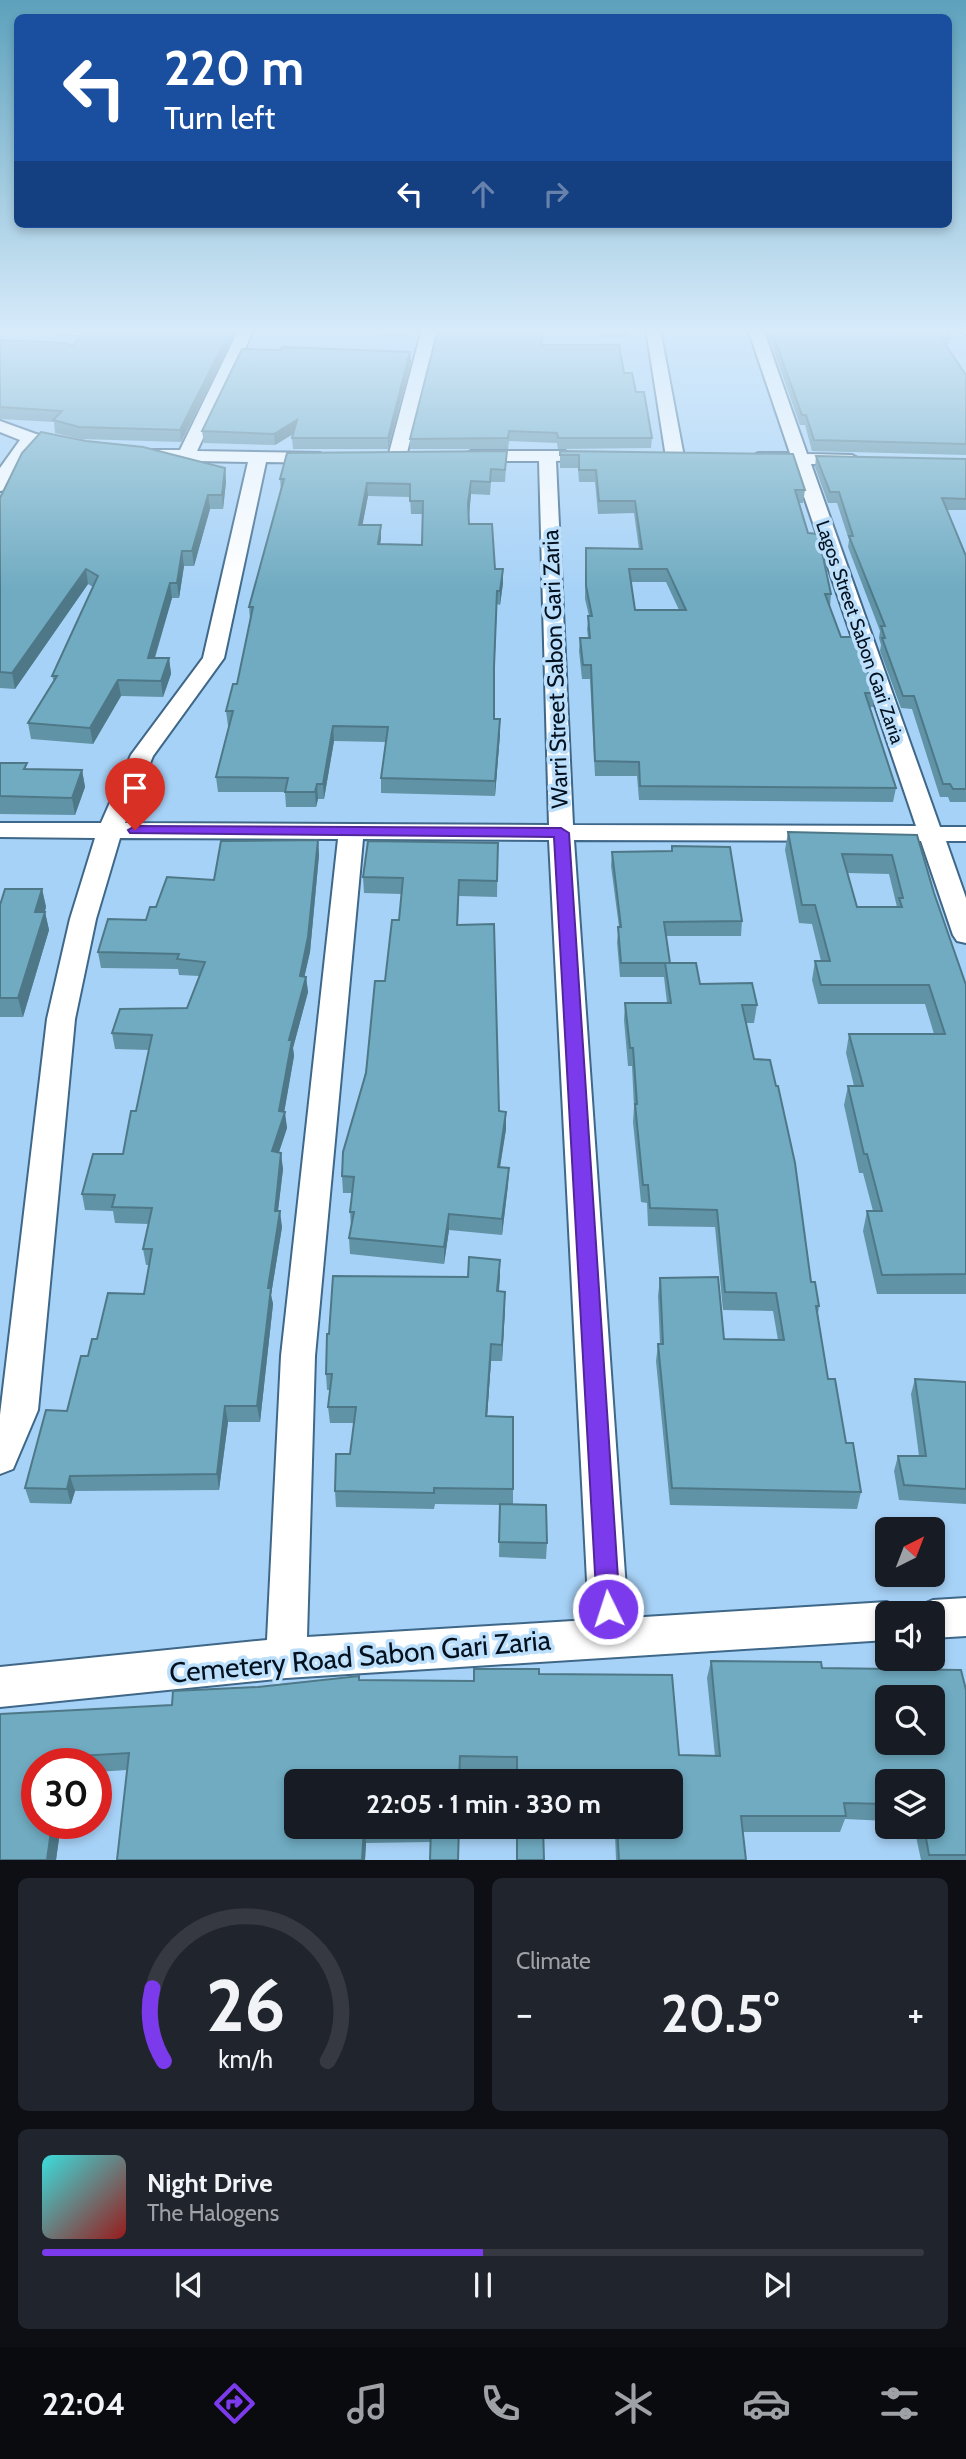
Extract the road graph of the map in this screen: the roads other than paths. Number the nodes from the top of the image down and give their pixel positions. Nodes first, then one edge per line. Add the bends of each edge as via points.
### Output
1 (207, 416) edge
2 (408, 416) edge
3 (669, 416) edge
4 (785, 416) edge
5 (0, 426) edge
6 (32, 438) junction
7 (86, 449) edge
8 (124, 453) edge
9 (185, 456) junction
10 (547, 456) junction
11 (586, 456) edge
12 (397, 457) edge
13 (452, 457) edge
14 (676, 457) edge
15 (258, 458) junction
16 (341, 458) edge
17 (744, 458) edge
18 (800, 458) junction
19 (869, 460) edge
20 (0, 486) edge
21 (0, 830) edge
22 (110, 830) junction
23 (351, 833) junction
24 (561, 833) junction
25 (930, 833) junction
26 (966, 834) edge
27 (966, 935) edge
28 (0, 1458) edge
29 (966, 1617) edge
30 (945, 1618) edge
31 (875, 1622) edge
32 (610, 1637) junction
33 (286, 1658) junction
34 (0, 1686) edge

1 - 9 street
2 - 12 street
3 - 14 street
4 - 18 street, Lagos Street Sabon Gari Zaria
5 - 6 street
6 - 7 street
6 - 20 street via 14,458
8 - 9 street
9 - 15 street
10 - 11 street
10 - 13 street
10 - 24 street, Warri Street Sabon Gari Zaria
15 - 16 street
15 - 22 street via 213,658 142,755
17 - 18 street
18 - 19 street
18 - 25 street, Lagos Street Sabon Gari Zaria
21 - 22 street
22 - 23 street
22 - 28 street via 83,919 61,1019 20,1410
23 - 24 street
23 - 33 street via 298,1356
24 - 25 street
24 - 32 street, Warri Street Sabon Gari Zaria
25 - 26 street
25 - 27 street, Lagos Street Sabon Gari Zaria
29 - 30 street
31 - 32 street, Cemetery Road Sabon Gari Zaria
32 - 33 street, Cemetery Road Sabon Gari Zaria
33 - 34 street, Cemetery Road Sabon Gari Zaria

